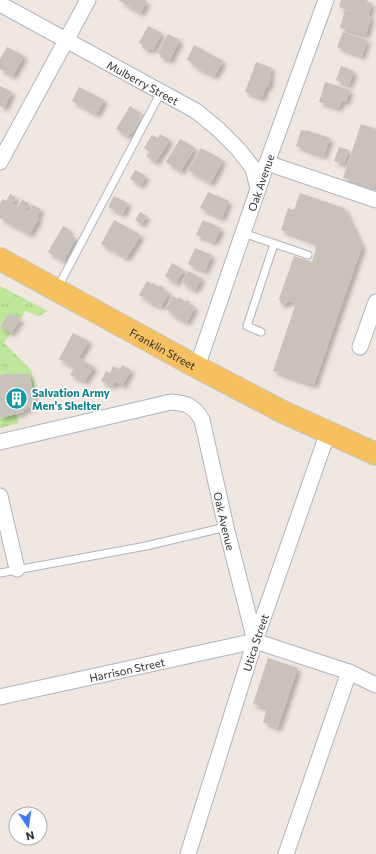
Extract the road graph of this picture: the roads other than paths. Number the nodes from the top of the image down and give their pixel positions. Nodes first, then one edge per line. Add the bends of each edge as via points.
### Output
1 (88, 0) edge
2 (326, 0) edge
3 (0, 4) edge
4 (66, 40) junction
5 (161, 92) junction
6 (0, 162) edge
7 (267, 163) junction
8 (258, 189) junction
9 (376, 200) edge
10 (243, 233) junction
11 (274, 244) junction
12 (308, 255) dead end
13 (0, 259) edge
14 (56, 289) junction
15 (376, 302) edge
16 (261, 332) dead end
17 (360, 347) dead end
18 (197, 367) junction
19 (328, 432) junction
20 (0, 442) edge
21 (376, 454) edge
22 (0, 496) edge
23 (226, 527) junction
24 (17, 569) junction
25 (0, 573) edge
26 (255, 641) junction
27 (349, 672) junction
28 (376, 685) edge
29 (0, 697) edge
30 (188, 854) edge
31 (286, 854) edge

1 - 4 street
2 - 7 street, Oak Avenue
3 - 4 street, Mulberry Street
4 - 5 street, Mulberry Street
4 - 6 street
5 - 8 street, Mulberry Street via 196,111 238,149 252,168
5 - 14 lane
7 - 8 street, Oak Avenue
7 - 9 street
8 - 10 street, Oak Avenue
10 - 11 lane
10 - 18 street, Oak Avenue
11 - 12 lane
11 - 16 lane via 247,326
13 - 14 main road, Franklin Street
14 - 18 main road, Franklin Street
15 - 17 street
18 - 19 main road, Franklin Street via 283,412
19 - 21 main road, Franklin Street
19 - 26 street, Utica Street
20 - 23 street, Oak Avenue via 171,402 190,405 202,420
22 - 24 street
23 - 24 lane via 146,546
23 - 26 street, Oak Avenue
24 - 25 lane
26 - 27 street
26 - 29 street, Harrison Street
26 - 30 street, Utica Street
27 - 28 street
27 - 31 street

